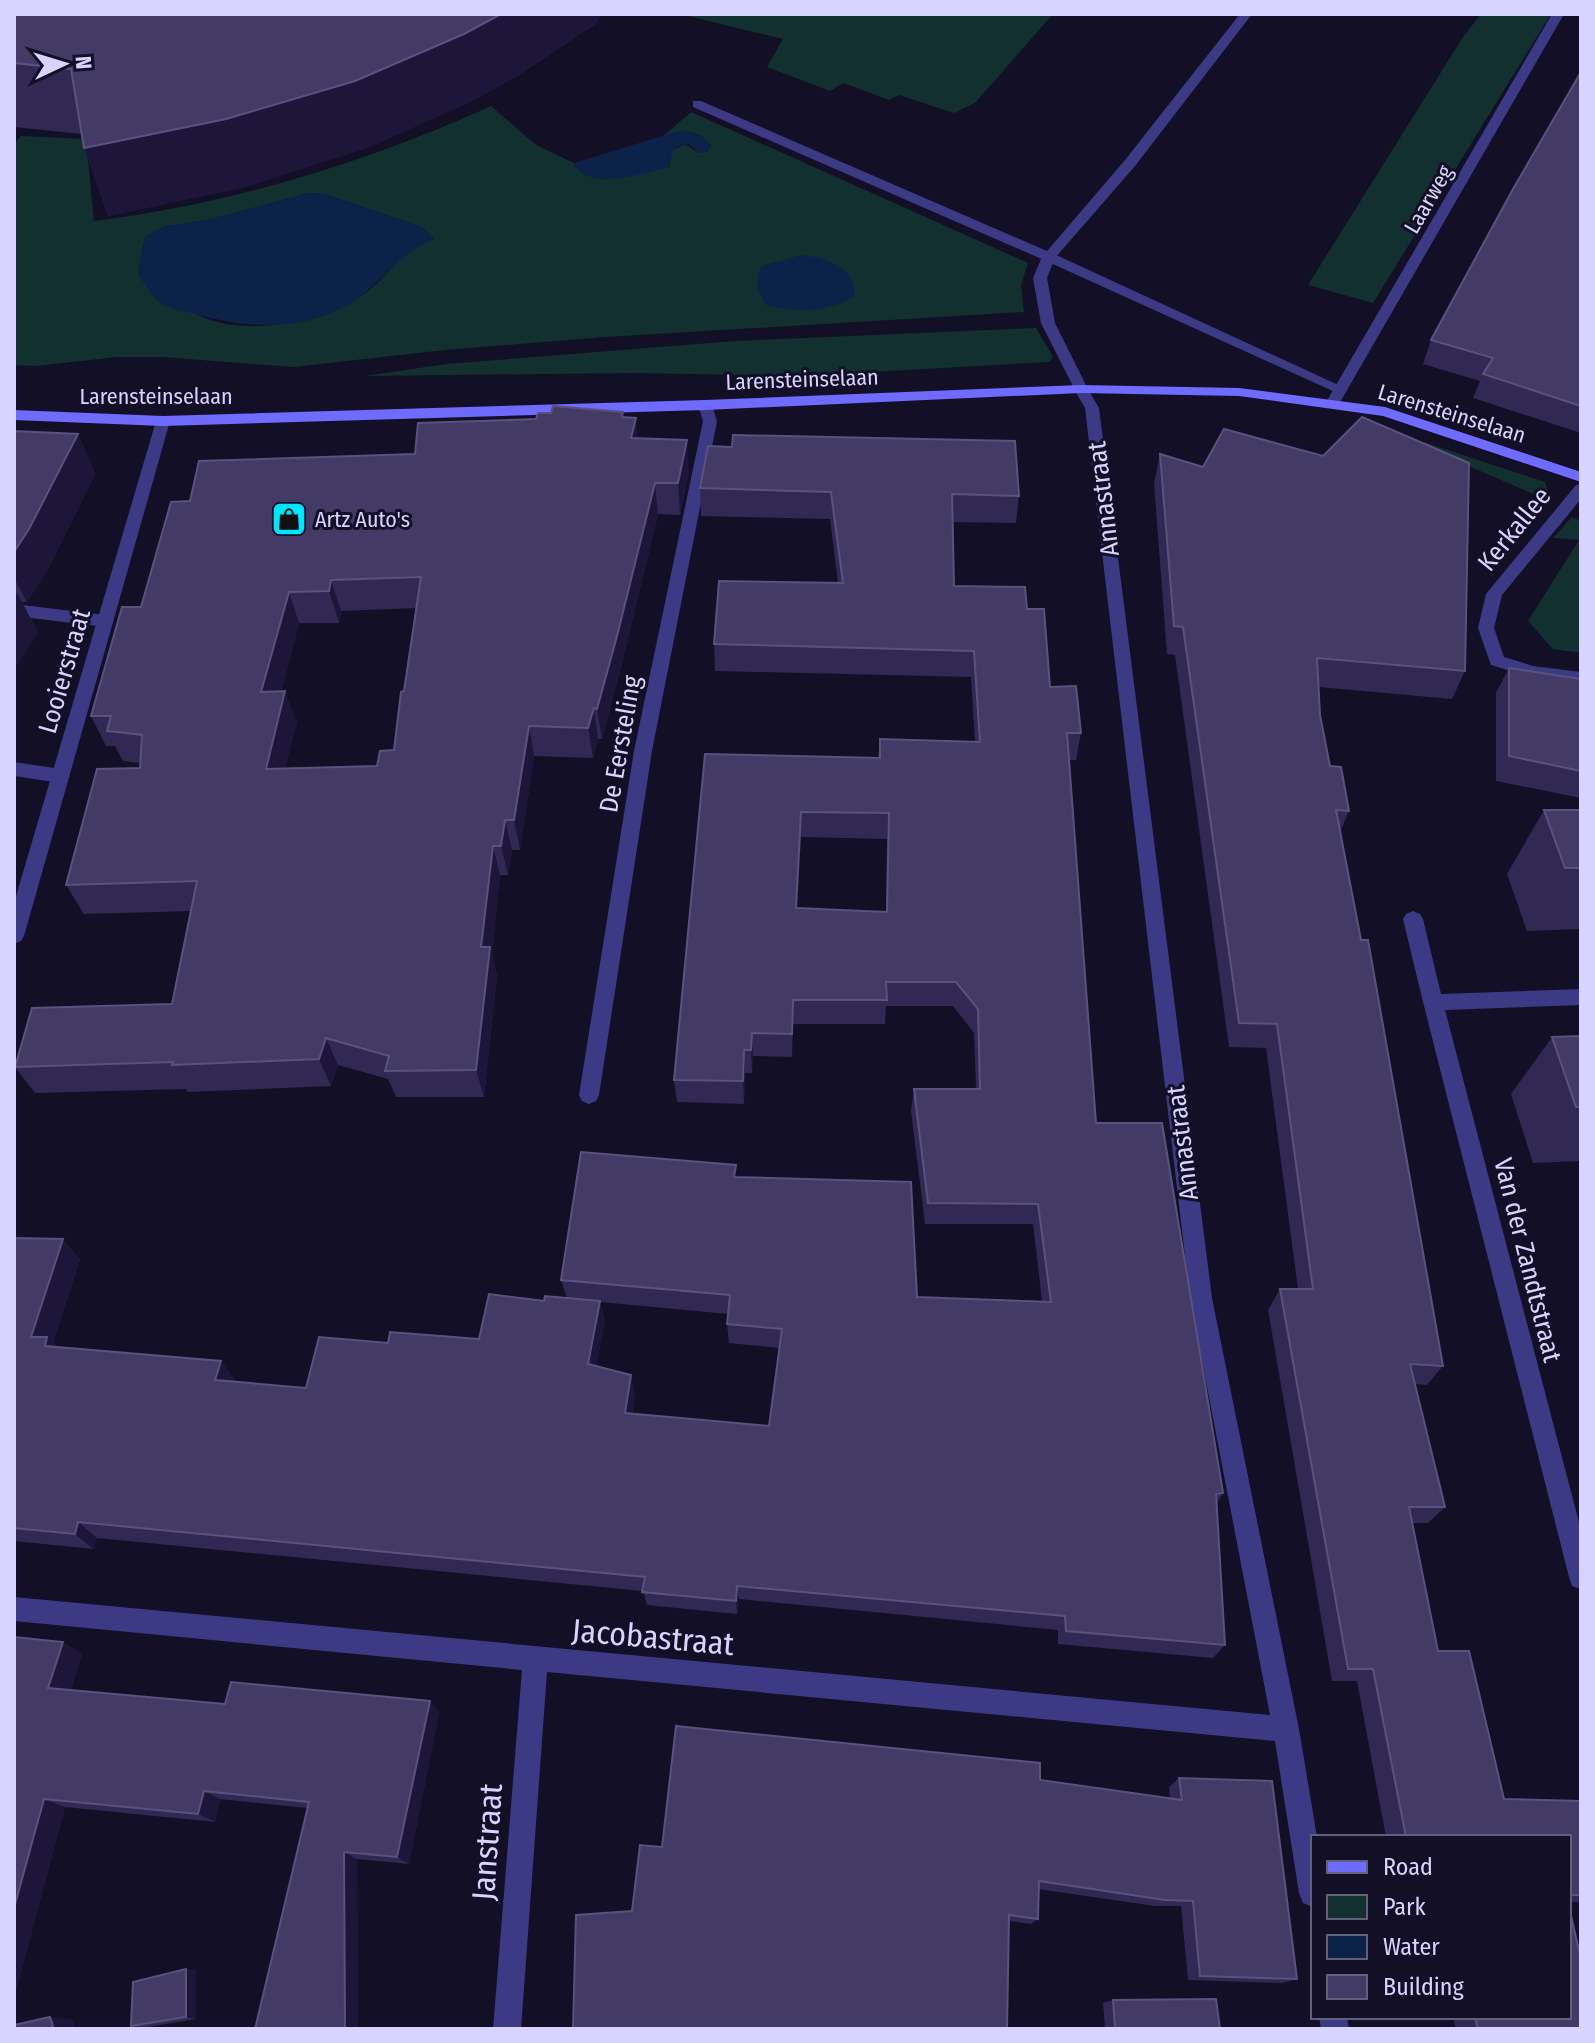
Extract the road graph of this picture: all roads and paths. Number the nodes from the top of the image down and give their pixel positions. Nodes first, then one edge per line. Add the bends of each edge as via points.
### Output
1 (1246, 14) edge
2 (1558, 14) edge
3 (697, 104) dead end
4 (1049, 257) junction
5 (1081, 389) junction
6 (1340, 389) junction
7 (1332, 404) junction
8 (705, 405) junction
9 (14, 415) edge
10 (163, 421) junction
11 (1581, 477) edge
12 (1581, 489) edge
13 (14, 610) edge
14 (106, 621) junction
15 (1581, 678) edge
16 (14, 769) edge
17 (61, 776) junction
18 (1413, 919) dead end
19 (14, 936) edge
20 (1581, 997) edge
21 (1433, 1002) junction
22 (589, 1095) dead end
23 (1581, 1577) edge
24 (14, 1609) edge
25 (535, 1660) junction
26 (1286, 1729) junction
27 (1311, 1881) edge
28 (507, 2029) edge

1 - 4 street
2 - 6 street, Laarweg
3 - 4 street
4 - 5 street, Annastraat via 1040,278 1048,323
4 - 6 street
5 - 7 main road, Larensteinselaan via 1239,392
5 - 8 main road, Larensteinselaan
5 - 26 street, Annastraat via 1092,408 1201,1298
6 - 7 street, Laarweg
7 - 11 main road, Larensteinselaan via 1385,412
8 - 10 main road, Larensteinselaan
8 - 22 street, De Eersteling via 710,421 643,751
9 - 10 main road, Larensteinselaan
10 - 14 street, Looierstraat
12 - 15 street, Kerkallee via 1494,594 1486,628 1497,661
13 - 14 street
14 - 17 street, Looierstraat
16 - 17 street
17 - 19 street, Looierstraat
18 - 21 street
20 - 21 street
21 - 23 street, Van der Zandtstraat
24 - 25 street, Jacobastraat
25 - 26 street, Jacobastraat
25 - 28 street, Janstraat
26 - 27 street, Annastraat

